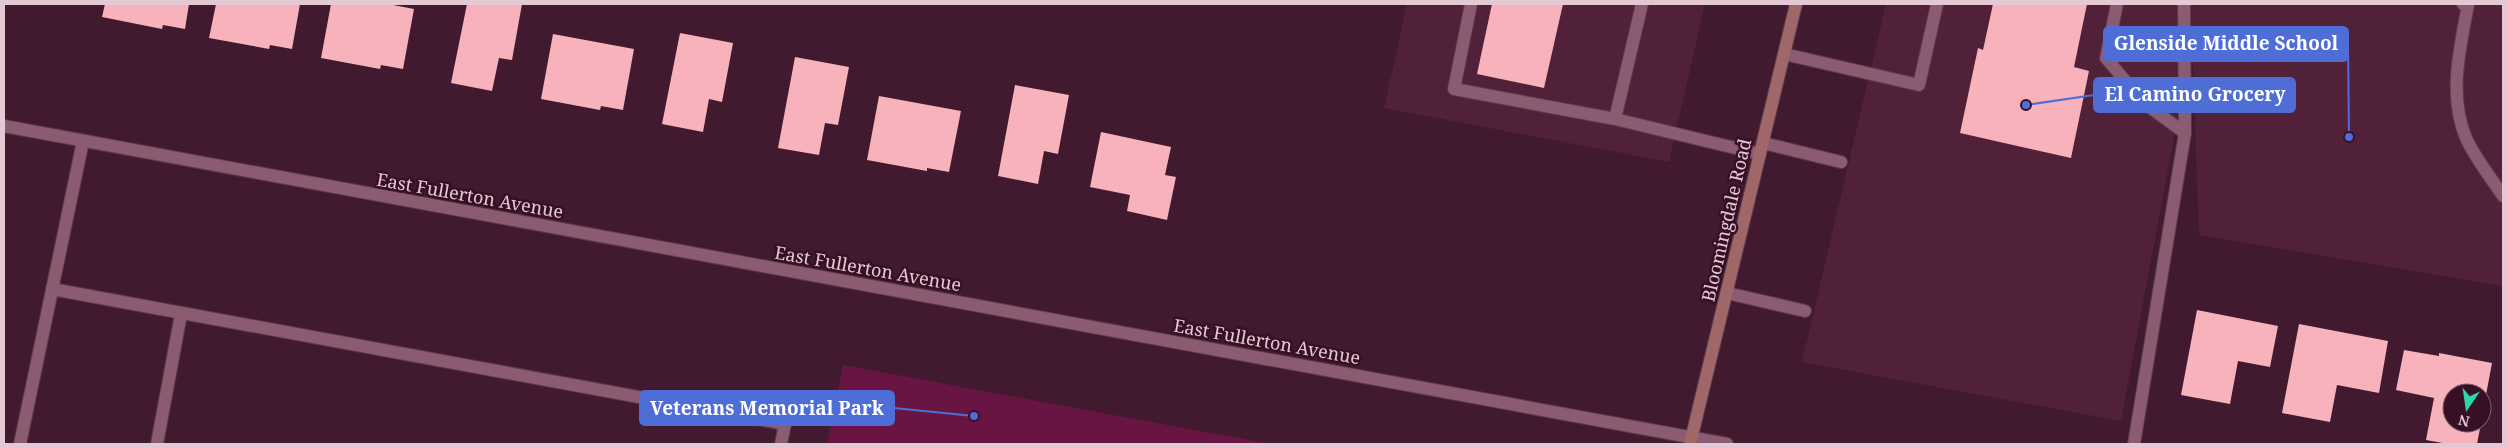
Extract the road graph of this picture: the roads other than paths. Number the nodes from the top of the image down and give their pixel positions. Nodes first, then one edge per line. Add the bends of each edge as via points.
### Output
1 (1471, 4) edge
2 (1642, 4) edge
3 (1796, 4) edge
4 (1937, 4) edge
5 (2117, 4) edge
6 (2184, 4) edge
7 (2466, 4) edge
8 (1784, 54) junction
9 (1615, 119) junction
10 (4, 126) edge
11 (2185, 133) junction
12 (83, 141) junction
13 (1762, 149) junction
14 (1841, 162) dead end
15 (2503, 196) edge
16 (52, 289) junction
17 (1727, 293) junction
18 (1805, 311) dead end
19 (181, 314) junction
20 (1691, 441) edge
21 (20, 444) edge
22 (157, 444) edge
23 (781, 444) edge
24 (1727, 444) edge
25 (2134, 444) edge

1 - 9 street via 1454,89
2 - 9 street
3 - 8 main road, Bloomingdale Road
4 - 8 street via 1919,85
5 - 11 street via 2106,58 2144,103
6 - 11 street
7 - 15 street via 2456,85 2458,115 2466,139
8 - 13 main road, Bloomingdale Road
9 - 13 street
10 - 12 street, East Fullerton Avenue
11 - 25 street
12 - 16 street
12 - 20 street, East Fullerton Avenue
13 - 14 street
13 - 17 main road, Bloomingdale Road
16 - 19 street
16 - 21 street
17 - 18 street
17 - 20 main road, Bloomingdale Road
19 - 22 street
19 - 23 street via 785,424
20 - 24 street, East Fullerton Avenue

